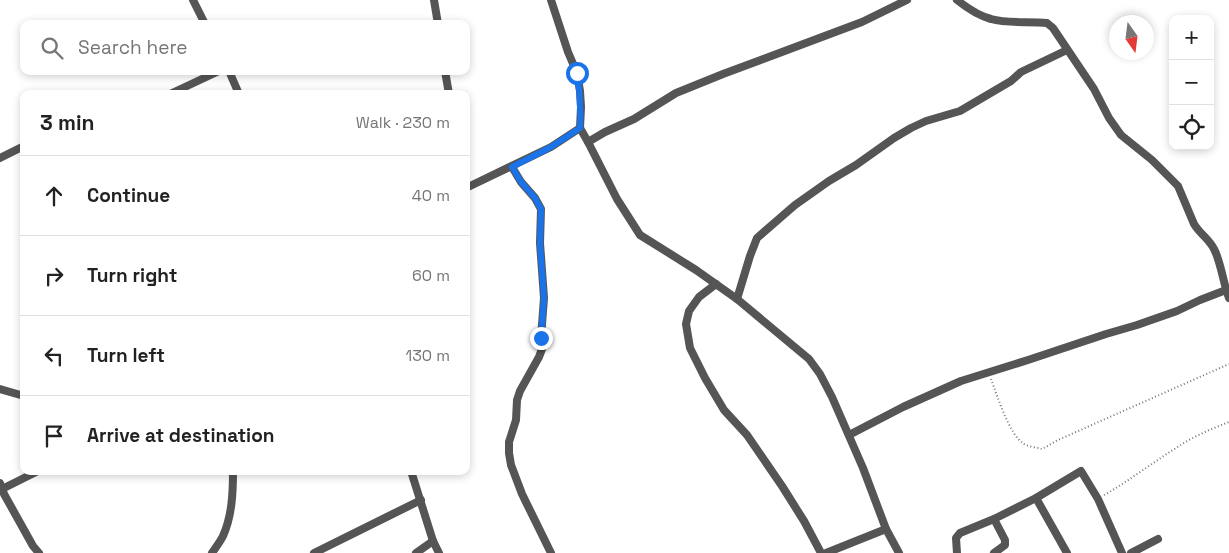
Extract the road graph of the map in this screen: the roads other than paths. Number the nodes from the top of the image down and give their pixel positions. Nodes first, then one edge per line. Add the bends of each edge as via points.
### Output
1 (193, 0) edge
2 (434, 0) edge
3 (551, 0) edge
4 (907, 0) edge
5 (957, 0) edge
6 (203, 20) edge
7 (437, 20) edge
8 (1067, 50) junction
9 (210, 75) edge
10 (230, 75) edge
11 (446, 75) edge
12 (179, 90) edge
13 (237, 90) edge
14 (448, 90) edge
15 (580, 128) junction
16 (588, 142) junction
17 (20, 148) edge
18 (0, 158) edge
19 (512, 167) junction
20 (470, 186) edge
21 (716, 284) junction
22 (1228, 294) edge
23 (737, 299) junction
24 (0, 389) edge
25 (20, 395) edge
26 (849, 435) junction
27 (30, 475) edge
28 (233, 475) edge
29 (412, 475) edge
30 (2, 490) edge
31 (1036, 498) junction
32 (421, 500) junction
33 (994, 519) junction
34 (886, 529) junction
35 (1158, 539) dead end
36 (434, 541) junction
37 (38, 553) edge
38 (212, 553) edge
39 (314, 553) edge
40 (416, 553) edge
41 (439, 553) edge
42 (550, 553) edge
43 (821, 553) edge
44 (826, 553) edge
45 (899, 553) edge
46 (958, 553) edge
47 (994, 553) edge
48 (1067, 553) edge
49 (1122, 553) edge
50 (1131, 553) edge

1 - 6 street
2 - 7 street
3 - 15 street via 577,73
4 - 16 street via 862,22 676,93
5 - 8 street via 990,19 1047,23
8 - 22 street via 1122,135 1178,186 1197,229 1216,251
8 - 23 street via 1021,72 960,111 911,128 795,204 757,238
9 - 12 street
10 - 13 street
11 - 14 street
15 - 16 street
15 - 19 street
16 - 21 street via 617,199 640,235
17 - 18 street
19 - 20 street
19 - 42 street via 541,209 544,298 542,349 517,400 509,453 522,494
21 - 23 street
21 - 43 street via 699,297 689,311 686,324 690,348 724,410 747,435 782,486
22 - 26 street via 1200,300 1137,325 961,381
23 - 26 street via 809,360 820,374
24 - 25 street
26 - 34 street
27 - 30 street
28 - 38 street via 229,519
29 - 32 street
30 - 37 street
31 - 33 street
31 - 48 street
31 - 49 street via 1081,471 1098,499
32 - 36 street
32 - 39 street
33 - 46 street via 960,533 956,538
33 - 47 street via 1005,540 1005,545
34 - 44 street
34 - 45 street
35 - 50 street
36 - 40 street
36 - 41 street

